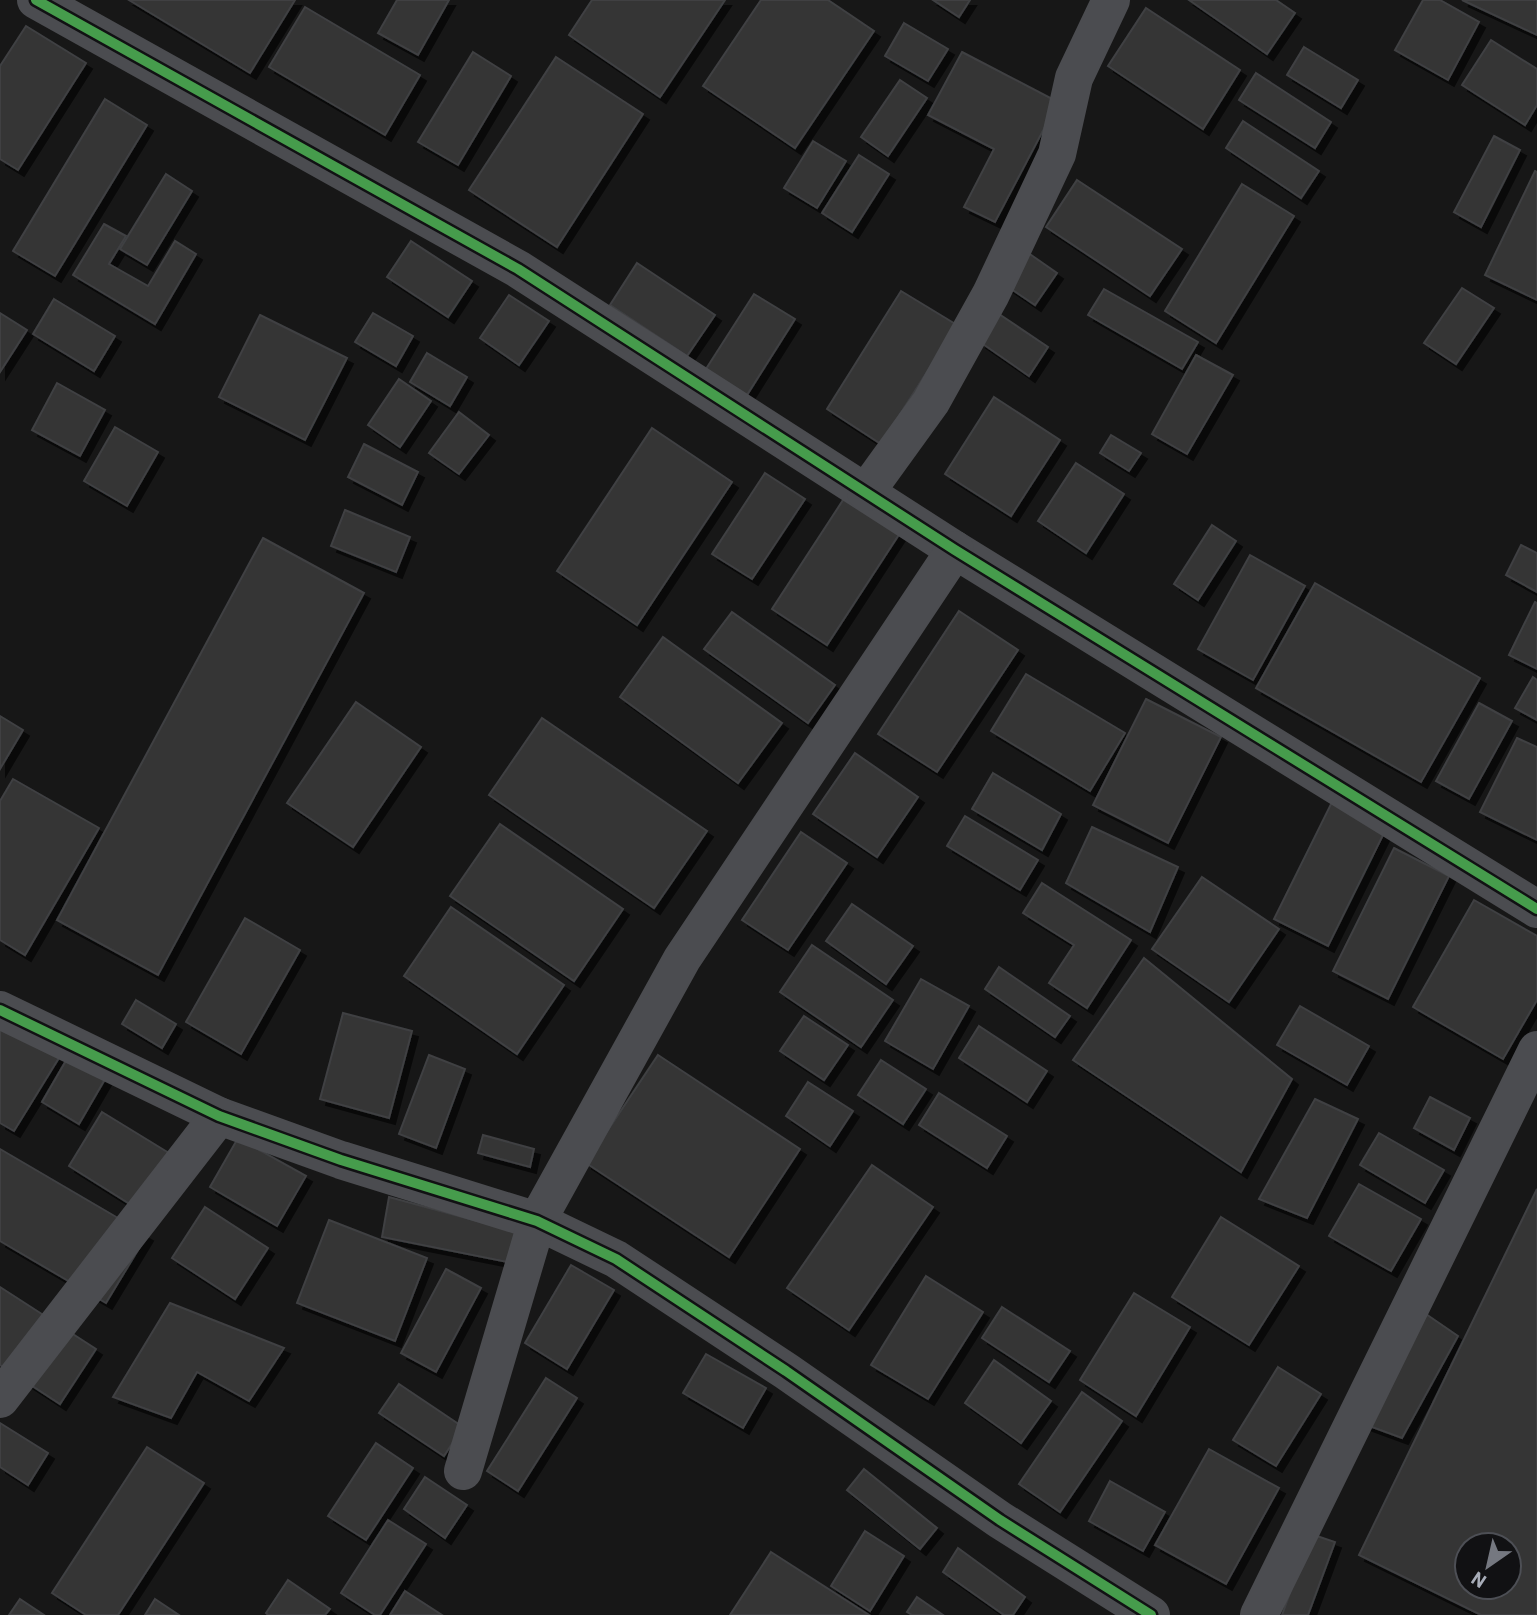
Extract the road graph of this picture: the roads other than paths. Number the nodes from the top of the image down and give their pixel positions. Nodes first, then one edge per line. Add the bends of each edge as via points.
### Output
1 (36, 0) edge
2 (1111, 0) edge
3 (866, 492) junction
4 (956, 550) junction
5 (1537, 909) edge
6 (0, 1010) edge
7 (1537, 1050) edge
8 (219, 1116) junction
9 (537, 1221) junction
10 (0, 1399) edge
11 (463, 1471) dead end
12 (1151, 1615) edge
13 (1259, 1615) edge

1 - 3 street via 518,269
2 - 3 street via 1074,78 1057,154 991,294 931,402
3 - 4 street
4 - 5 street
4 - 9 street via 681,959
6 - 8 street
7 - 13 street
8 - 9 street via 341,1160
8 - 10 street
9 - 11 street
9 - 12 street via 616,1259 1000,1520

